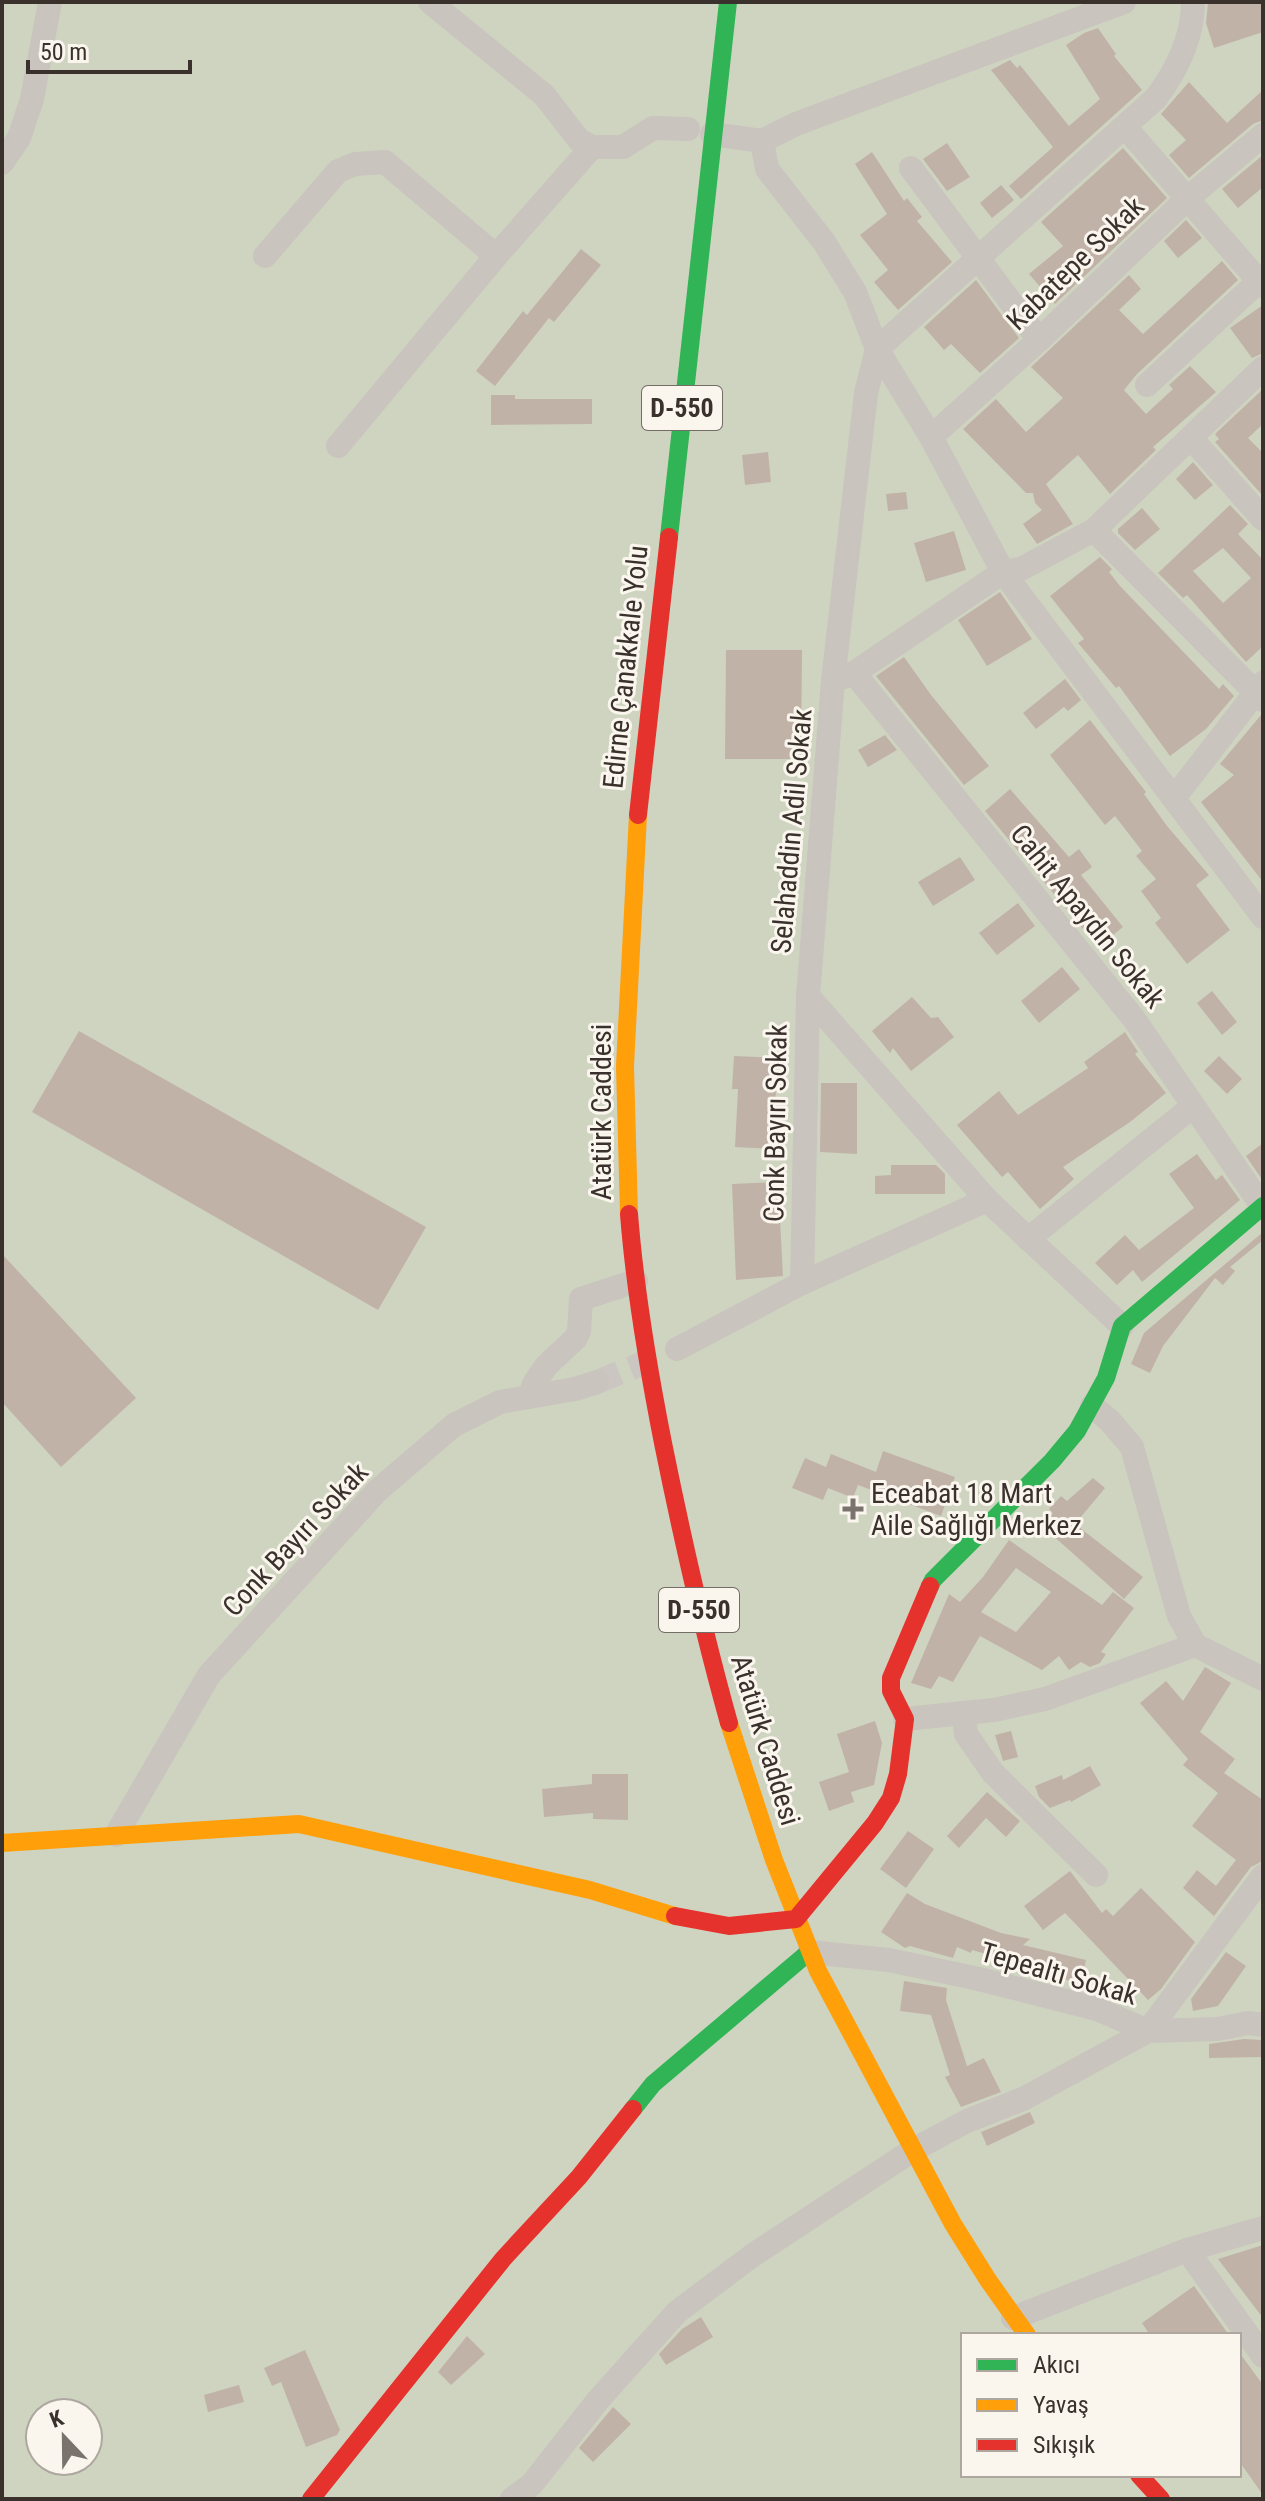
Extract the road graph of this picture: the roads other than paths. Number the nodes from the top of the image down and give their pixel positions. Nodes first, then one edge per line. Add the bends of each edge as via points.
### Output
1 (50, 2) edge
2 (430, 2) edge
3 (728, 2) edge
4 (1124, 2) edge
5 (1193, 2) edge
6 (1126, 128) junction
7 (687, 129) dead end
8 (712, 134) junction
9 (1263, 135) edge
10 (762, 141) junction
11 (592, 147) junction
12 (2, 163) edge
13 (911, 168) dead end
14 (1187, 199) junction
15 (265, 256) dead end
16 (496, 256) junction
17 (978, 260) junction
18 (1261, 284) edge
19 (1039, 340) junction
20 (877, 349) junction
21 (1263, 368) edge
22 (1147, 385) dead end
23 (931, 437) junction
24 (1191, 438) junction
25 (338, 446) dead end
26 (656, 490) dead end
27 (1263, 519) edge
28 (1094, 530) junction
29 (1003, 572) junction
30 (844, 677) junction
31 (1260, 692) edge
32 (1174, 798) junction
33 (638, 815) junction
34 (1263, 917) edge
35 (808, 996) junction
36 (1192, 1107) junction
37 (987, 1200) junction
38 (1263, 1206) edge
39 (1028, 1239) junction
40 (636, 1281) junction
41 (802, 1283) junction
42 (1122, 1326) junction
43 (677, 1349) tunnel mouth
44 (597, 1382) tunnel mouth
45 (529, 1397) junction
46 (1092, 1406) junction
47 (1195, 1645) junction
48 (1263, 1679) edge
49 (964, 1713) junction
50 (905, 1719) junction
51 (116, 1835) junction
52 (2, 1843) edge
53 (1096, 1875) dead end
54 (1263, 1876) edge
55 (796, 1919) junction
56 (809, 1952) junction
57 (1263, 2025) edge
58 (1148, 2031) junction
59 (913, 2150) junction
60 (1263, 2228) edge
61 (1187, 2250) junction
62 (1020, 2326) edge
63 (1263, 2356) edge
64 (1141, 2477) edge
65 (311, 2499) edge
66 (512, 2499) edge
67 (1161, 2499) edge

1 - 12 street via 32,99 19,138
2 - 11 street via 544,95 579,140
3 - 8 main road, Edirne Çanakkale Yolu / D-550
4 - 10 street
5 - 6 street via 1193,20 1172,78
6 - 14 street
6 - 17 street
7 - 11 street via 653,128 623,147
8 - 10 street
8 - 33 main road, Edirne Çanakkale Yolu / D-550
9 - 14 street, Kabatepe Sokak
10 - 20 street via 767,169 855,292
11 - 16 street
13 - 17 street
14 - 18 street
14 - 19 street, Kabatepe Sokak
15 - 16 street via 338,171 385,162
16 - 25 street
17 - 19 street
17 - 20 street
18 - 22 street
19 - 23 street, Kabatepe Sokak
20 - 23 street
20 - 30 street, Selahaddin Adil Sokak via 866,393
21 - 24 street
23 - 29 street
24 - 27 street
24 - 28 street
26 - 33 main road, Edirne Çanakkale Yolu / D-550
28 - 29 street via 1021,569
28 - 31 street
29 - 30 street
29 - 32 street
30 - 35 street, Selahaddin Adil Sokak
30 - 36 street, Cahit Apaydın Sokak via 1134,1019
31 - 32 street
32 - 34 street
33 - 40 main road, Atatürk Caddesi / D-550 via 626,1124
35 - 37 street, Conk Bayırı Sokak
35 - 41 street, Conk Bayırı Sokak
36 - 38 street, Cahit Apaydın Sokak
36 - 39 street
37 - 39 street, Conk Bayırı Sokak
37 - 41 street
38 - 42 main road
39 - 42 street, Conk Bayırı Sokak
40 - 45 street via 581,1299 576,1338 547,1365
40 - 55 main road, Atatürk Caddesi / D-550 via 655,1404 708,1645 735,1744
41 - 43 street
42 - 46 main road
44 - 45 street, Conk Bayırı Sokak
45 - 51 street, Conk Bayırı Sokak via 500,1402 454,1425 377,1491 209,1675
46 - 47 street via 1132,1447 1179,1616
46 - 50 main road via 1052,1461 933,1580 891,1678 891,1691
47 - 48 street
47 - 49 street via 1045,1699
49 - 50 street
49 - 53 street via 966,1734 993,1773
50 - 55 main road via 891,1798
51 - 52 main road
51 - 55 main road via 299,1824 590,1890 690,1921 729,1926
54 - 58 street, Tepealtı Sokak
55 - 56 main road, Atatürk Caddesi / D-550
56 - 58 street, Tepealtı Sokak via 889,1960 979,1979 1097,2009
56 - 59 main road, Atatürk Caddesi / D-550
56 - 65 main road via 653,2084 579,2177 503,2259
57 - 58 street
58 - 59 street via 1023,2099
59 - 62 main road, Atatürk Caddesi / D-550 via 960,2239
59 - 66 street via 677,2312 539,2475
60 - 61 street
61 - 62 street
61 - 63 street
64 - 67 main road

